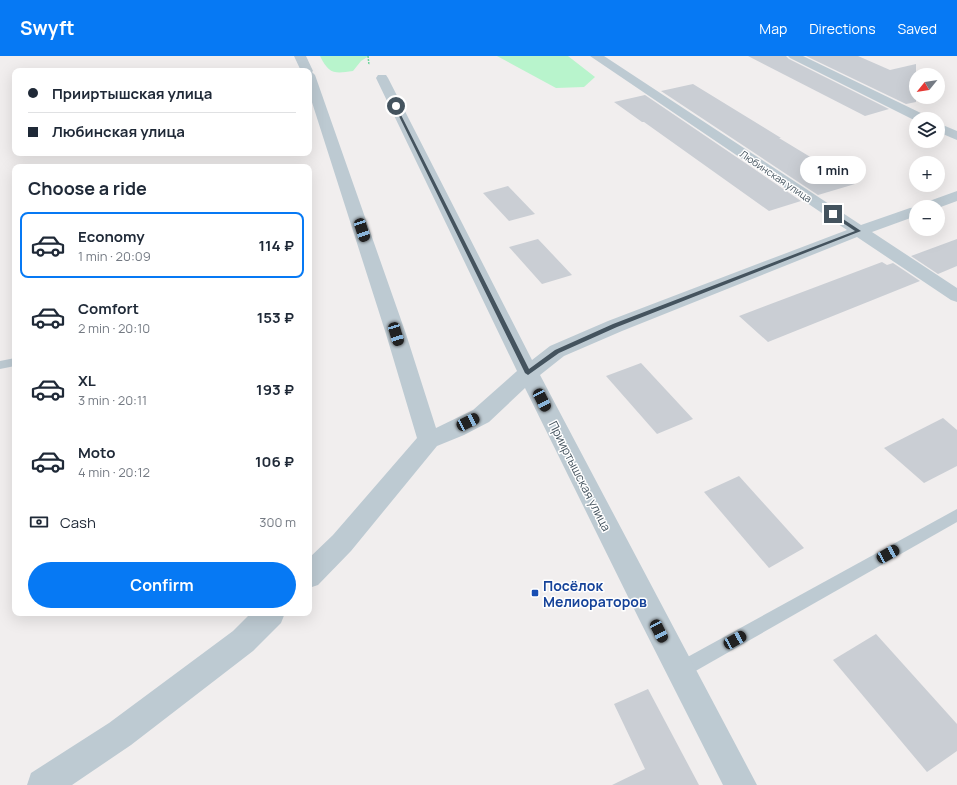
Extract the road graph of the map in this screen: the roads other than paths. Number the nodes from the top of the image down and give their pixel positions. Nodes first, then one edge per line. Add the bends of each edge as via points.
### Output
1 (300, 56) edge
2 (596, 56) edge
3 (794, 56) edge
4 (306, 68) edge
5 (382, 78) dead end
6 (312, 84) edge
7 (909, 113) edge
8 (945, 130) edge
9 (957, 136) edge
10 (957, 196) edge
11 (945, 200) edge
12 (909, 213) edge
13 (859, 231) junction
14 (957, 296) edge
15 (12, 363) edge
16 (0, 365) edge
17 (528, 373) junction
18 (429, 440) junction
19 (957, 515) edge
20 (312, 573) edge
21 (268, 616) edge
22 (679, 671) junction
23 (43, 785) edge
24 (741, 785) edge

1 - 4 street
2 - 13 street, Любинская улица
3 - 7 street
5 - 17 street, Прииртышская улица
6 - 18 street via 394,327
8 - 9 street
10 - 11 street
12 - 13 street
13 - 14 street, Любинская улица
13 - 17 street via 615,326 557,351
15 - 16 lane
17 - 18 street via 481,416
17 - 22 street, Прииртышская улица
18 - 20 street via 342,543
19 - 22 lane
21 - 23 street via 243,641 126,729
22 - 24 street, Прииртышская улица

